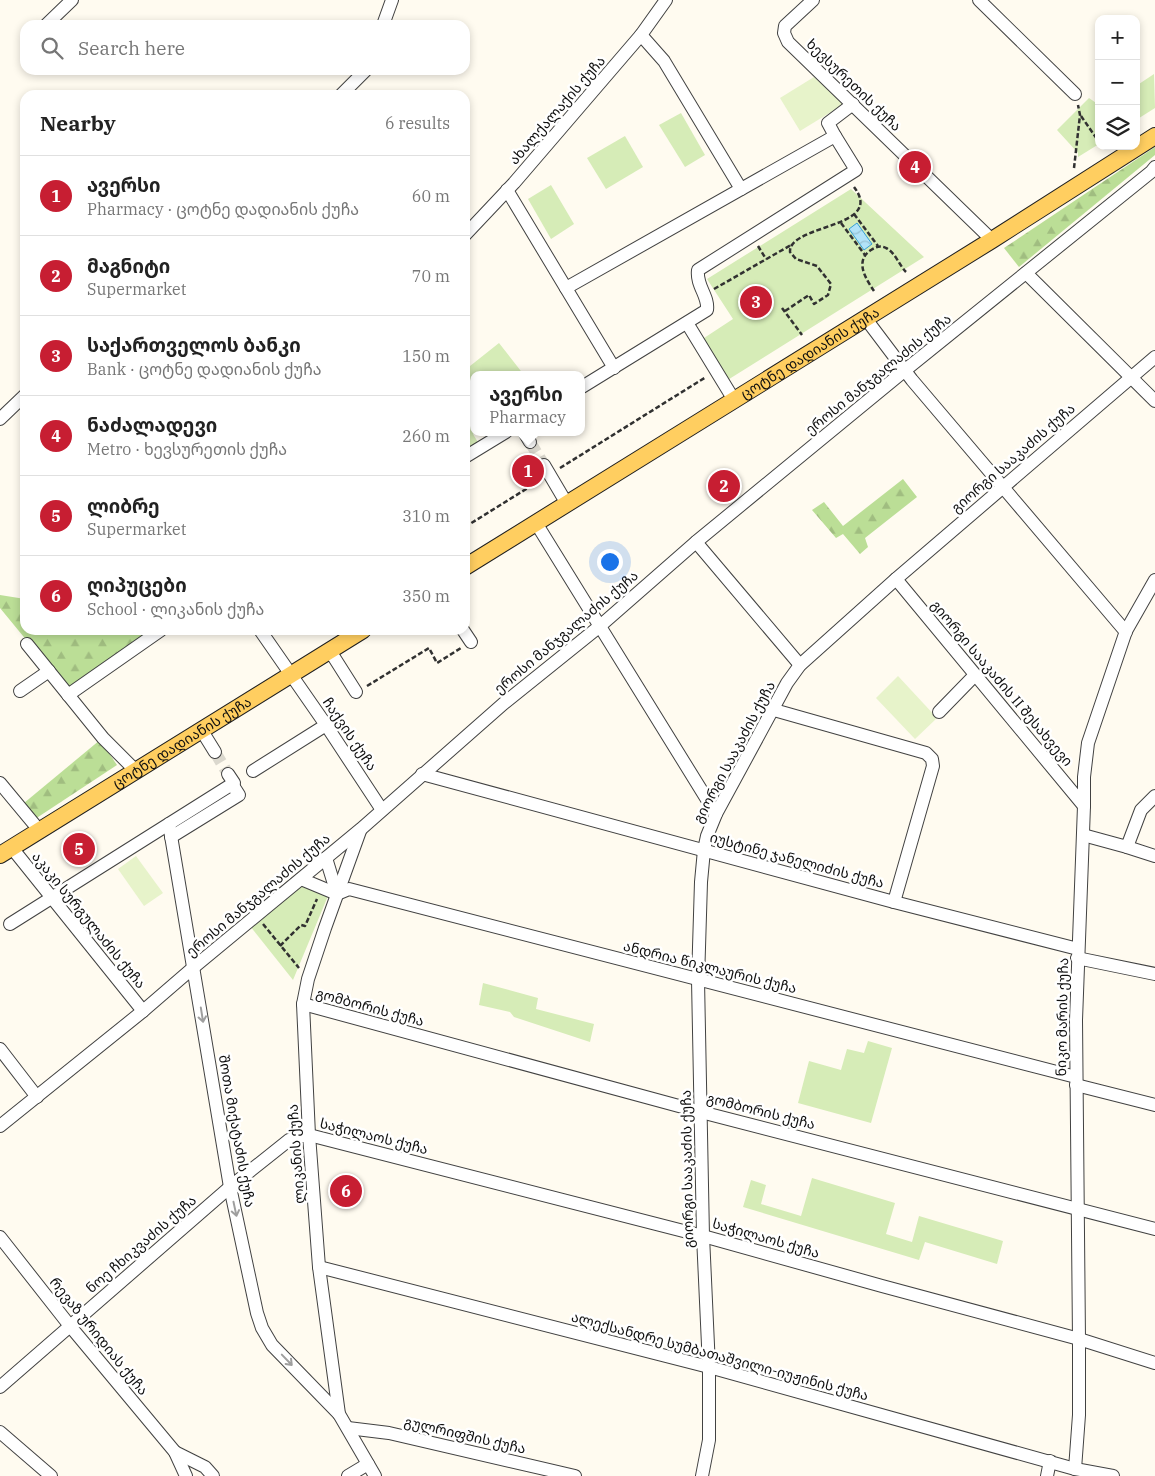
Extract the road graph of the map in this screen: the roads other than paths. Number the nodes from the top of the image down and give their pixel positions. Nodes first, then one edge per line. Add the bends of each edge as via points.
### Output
1 (72, 0) edge
2 (392, 0) edge
3 (666, 0) edge
4 (813, 0) edge
5 (979, 0) edge
6 (51, 20) edge
7 (385, 20) edge
8 (641, 35) junction
9 (361, 75) edge
10 (346, 90) edge
11 (1075, 94) road end
12 (853, 104) junction
13 (835, 136) junction
14 (1155, 136) edge
15 (1154, 173) edge
16 (741, 189) junction
17 (507, 190) junction
18 (470, 229) edge
19 (992, 240) junction
20 (1026, 273) junction
21 (566, 288) junction
22 (866, 319) junction
23 (687, 323) junction
24 (1155, 357) edge
25 (614, 368) junction
26 (904, 371) junction
27 (1131, 376) junction
28 (585, 385) edge
29 (20, 400) edge
30 (734, 400) junction
31 (1155, 401) edge
32 (0, 419) edge
33 (499, 436) edge
34 (470, 454) edge
35 (547, 470) tunnel mouth
36 (1002, 487) junction
37 (567, 504) junction
38 (536, 523) junction
39 (696, 542) junction
40 (470, 564) edge
41 (896, 579) junction
42 (1155, 580) edge
43 (600, 626) junction
44 (1126, 632) junction
45 (154, 635) edge
46 (264, 635) edge
47 (355, 635) edge
48 (466, 635) edge
49 (471, 642) road end
50 (27, 644) dead end
51 (330, 651) junction
52 (800, 665) junction
53 (49, 671) junction
54 (292, 675) junction
55 (975, 676) junction
56 (20, 691) dead end
57 (356, 692) road end
58 (68, 695) junction
59 (774, 710) junction
60 (939, 712) dead end
61 (326, 724) junction
62 (202, 730) junction
63 (215, 752) tunnel mouth
64 (136, 771) junction
65 (253, 771) dead end
66 (422, 774) junction
67 (230, 779) tunnel mouth
68 (0, 783) edge
69 (1155, 796) edge
70 (1084, 806) junction
71 (382, 810) junction
72 (716, 814) junction
73 (361, 829) junction
74 (39, 830) junction
75 (170, 831) junction
76 (1083, 835) junction
77 (1127, 847) junction
78 (704, 850) junction
79 (6, 852) edge
80 (329, 855) junction
81 (1155, 856) edge
82 (346, 871) junction
83 (301, 879) junction
84 (337, 894) junction
85 (52, 899) junction
86 (894, 902) junction
87 (10, 924) dead end
88 (1077, 953) junction
89 (194, 967) junction
90 (1155, 974) edge
91 (698, 980) junction
92 (303, 1004) junction
93 (143, 1011) junction
94 (0, 1050) edge
95 (1076, 1081) junction
96 (37, 1097) junction
97 (1155, 1105) edge
98 (702, 1112) junction
99 (0, 1126) edge
100 (309, 1135) junction
101 (230, 1187) junction
102 (1077, 1208) junction
103 (1155, 1229) edge
104 (703, 1236) junction
105 (0, 1237) edge
106 (319, 1267) junction
107 (70, 1326) junction
108 (1079, 1339) junction
109 (1155, 1363) edge
110 (709, 1367) junction
111 (0, 1387) edge
112 (339, 1414) junction
113 (348, 1428) junction
114 (0, 1432) edge
115 (175, 1452) junction
116 (1050, 1461) junction
117 (368, 1464) junction
118 (1075, 1469) junction
119 (209, 1471) edge
120 (51, 1476) edge
121 (186, 1476) edge
122 (194, 1476) edge
123 (348, 1476) edge
124 (375, 1476) edge
125 (575, 1476) edge
126 (702, 1476) edge
127 (1047, 1476) edge
128 (1113, 1476) edge

1 - 6 street
2 - 7 street
3 - 8 street, ახალქალაქის ქუჩა
4 - 12 street, ხევსურეთის ქუჩა via 785,26 784,33 788,42
5 - 11 street
8 - 16 street via 664,61
8 - 17 street, ახალქალაქის ქუჩა
9 - 10 street
12 - 13 street via 828,123
12 - 19 street, ხევსურეთის ქუჩა
13 - 16 street
13 - 23 street via 856,170 698,270 697,278 707,310
14 - 19 main road, ცოტნე დადიანის ქუჩა
15 - 20 street, ეროსი მანჯგალაძის ქუჩა
16 - 21 street
17 - 18 street, ახალქალაქის ქუჩა
17 - 21 street
19 - 22 main road, ცოტნე დადიანის ქუჩა
20 - 26 street, ეროსი მანჯგალაძის ქუჩა
20 - 27 street
21 - 25 street
22 - 26 street
22 - 30 main road, ცოტნე დადიანის ქუჩა
23 - 25 street
23 - 30 street
24 - 27 street, გიორგი სააკაძის ქუჩა
25 - 28 street
26 - 36 street
26 - 39 street, ეროსი მანჯგალაძის ქუჩა
27 - 31 street
27 - 36 street, გიორგი სააკაძის ქუჩა
29 - 32 street
30 - 37 main road, ცოტნე დადიანის ქუჩა
33 - 34 street
35 - 37 street
36 - 41 street, გიორგი სააკაძის ქუჩა
36 - 44 street
37 - 38 main road, ცოტნე დადიანის ქუჩა
38 - 40 main road, ცოტნე დადიანის ქუჩა
38 - 43 street
39 - 43 street, ეროსი მანჯგალაძის ქუჩა
39 - 52 street
41 - 52 street, გიორგი სააკაძის ქუჩა
41 - 55 street, გიორგი სააკაძის II შესახვევი
42 - 44 street, ნიკო მარის ქუჩა
43 - 66 street, ეროსი მანჯგალაძის ქუჩა
43 - 72 street
44 - 70 street, ნიკო მარის ქუჩა via 1088,743
45 - 58 street
46 - 54 street, ჩაქვის ქუჩა
47 - 51 main road, ცოტნე დადიანის ქუჩა
48 - 49 street
50 - 53 street
51 - 54 main road, ცოტნე დადიანის ქუჩა
51 - 57 street
52 - 59 street, გიორგი სააკაძის ქუჩა
53 - 56 street
53 - 58 street
54 - 61 street, ჩაქვის ქუჩა
54 - 62 main road, ცოტნე დადიანის ქუჩა
55 - 60 street
55 - 70 street, გიორგი სააკაძის II შესახვევი
58 - 64 street
59 - 72 street, გიორგი სააკაძის ქუჩა
59 - 86 street via 926,753 932,759 933,766
61 - 65 street
61 - 71 street, ჩაქვის ქუჩა
62 - 63 street
62 - 64 main road, ცოტნე დადიანის ქუჩა
64 - 74 main road, ცოტნე დადიანის ქუჩა
66 - 71 street, ეროსი მანჯგალაძის ქუჩა
66 - 78 street, იუსტინე ჯანელიძის ქუჩა
67 - 75 street via 238,795
68 - 74 street
69 - 77 street via 1141,810
70 - 76 street, ნიკო მარის ქუჩა
71 - 73 street, ეროსი მანჯგალაძის ქუჩა
72 - 78 street, გიორგი სააკაძის ქუჩა
73 - 80 street, ეროსი მანჯგალაძის ქუჩა
73 - 82 street, ლიკანის ქუჩა
74 - 79 main road, ცოტნე დადიანის ქუჩა
75 - 85 street
75 - 89 street, შოთა მიქატაძის ქუჩა
76 - 77 street
76 - 88 street, ნიკო მარის ქუჩა
77 - 81 street
78 - 86 street, იუსტინე ჯანელიძის ქუჩა
78 - 91 street, გიორგი სააკაძის ქუჩა
79 - 85 street, აკაკი სურგულაძის ქუჩა
80 - 82 street via 342,861
80 - 83 street, ეროსი მანჯგალაძის ქუჩა
80 - 84 street
82 - 84 street, ლიკანის ქუჩა
83 - 84 street
83 - 89 street, ეროსი მანჯგალაძის ქუჩა
84 - 91 street, ანდრია წიკლაურის ქუჩა via 349,889
84 - 92 street, ლიკანის ქუჩა via 308,979
85 - 87 street
85 - 93 street, აკაკი სურგულაძის ქუჩა
86 - 88 street, იუსტინე ჯანელიძის ქუჩა
88 - 90 street, იუსტინე ჯანელიძის ქუჩა
88 - 95 street, ნიკო მარის ქუჩა
89 - 93 street, ეროსი მანჯგალაძის ქუჩა
89 -> 101 street, შოთა მიქატაძის ქუჩა
91 - 95 street, ანდრია წიკლაურის ქუჩა
91 - 98 street, გიორგი სააკაძის ქუჩა
92 - 98 street, გომბორის ქუჩა
92 - 100 street, ლიკანის ქუჩა
93 - 96 street, ეროსი მანჯგალაძის ქუჩა
94 - 96 street
95 - 97 street, ანდრია წიკლაურის ქუჩა
95 - 102 street, ნიკო მარის ქუჩა
96 - 99 street, ეროსი მანჯგალაძის ქუჩა
98 - 102 street, გომბორის ქუჩა
98 - 104 street, გიორგი სააკაძის ქუჩა
100 - 101 street, ნოე ჩხიკვაძის ქუჩა via 289,1140
100 - 104 street, საჭილაოს ქუჩა
100 - 106 street, ლიკანის ქუჩა
101 - 107 street, ნოე ჩხიკვაძის ქუჩა
101 -> 112 street, შოთა მიქატაძის ქუჩა via 262,1328 272,1345
102 - 103 street, გომბორის ქუჩა
102 - 108 street, ნიკო მარის ქუჩა
104 - 108 street, საჭილაოს ქუჩა
104 - 110 street, გიორგი სააკაძის ქუჩა
105 - 107 street, რევაზ ურიდიას ქუჩა
106 - 110 street, ალექსანდრე სუმბათაშვილი-იუჟინის ქუჩა
106 - 112 street, ლიკანის ქუჩა
107 - 111 street, ნოე ჩხიკვაძის ქუჩა
107 - 115 street, რევაზ ურიდიას ქუჩა
108 - 109 street, საჭილაოს ქუჩა
108 - 118 street, ნიკო მარის ქუჩა
110 - 116 street, ალექსანდრე სუმბათაშვილი-იუჟინის ქუჩა
110 - 126 street, გიორგი სააკაძის ქუჩა via 709,1440
112 - 113 street, ლიკანის ქუჩა
113 - 117 street, ლიკანის ქუჩა
113 - 125 street, გულრიფშის ქუჩა via 389,1433
114 - 120 street
115 - 119 street, რევაზ ურიდიას ქუჩა
115 - 121 street, რევაზ ურიდიას ქუჩა
116 - 118 street, ალექსანდრე სუმბათაშვილი-იუჟინის ქუჩა
116 - 127 street
117 - 123 street
117 - 124 street, ლიკანის ქუჩა
118 - 128 street, ალექსანდრე სუმბათაშვილი-იუჟინის ქუჩა
119 - 122 street, რევაზ ურიდიას ქუჩა

